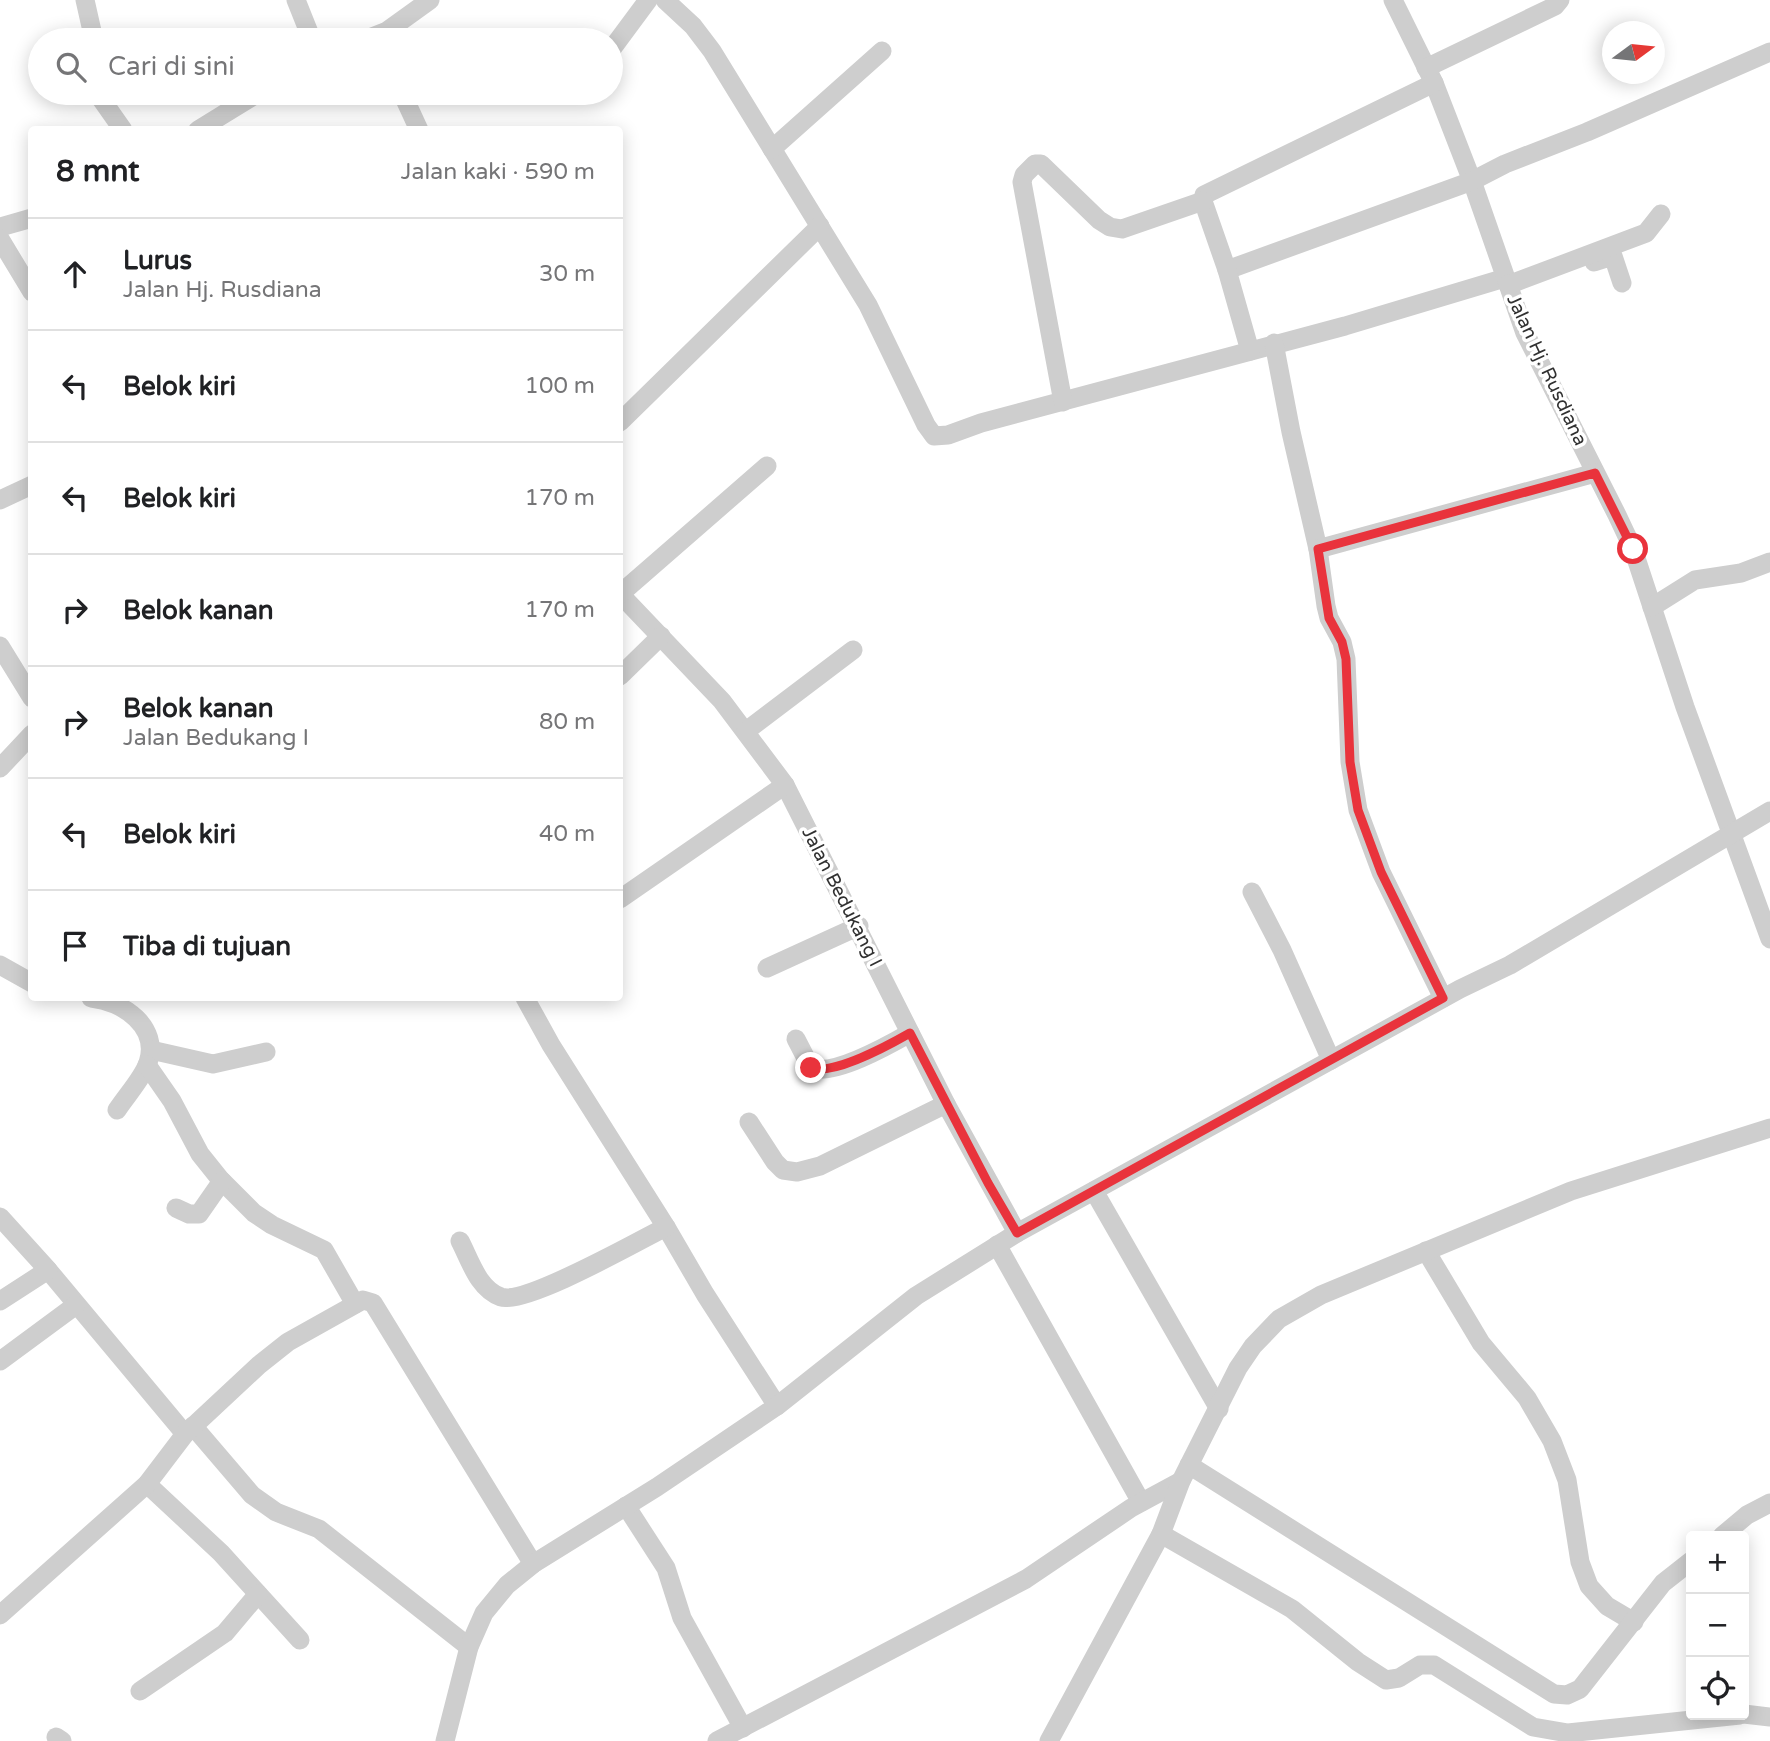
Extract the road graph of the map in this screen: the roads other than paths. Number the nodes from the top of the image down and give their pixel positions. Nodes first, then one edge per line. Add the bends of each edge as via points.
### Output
1 (85, 0) edge
2 (296, 0) edge
3 (430, 0) edge
4 (648, 0) edge
5 (665, 0) edge
6 (1394, 0) edge
7 (1560, 0) edge
8 (91, 28) edge
9 (307, 28) edge
10 (391, 28) edge
11 (623, 34) edge
12 (881, 51) dead end
13 (1770, 52) edge
14 (1430, 76) junction
15 (105, 105) edge
16 (239, 105) edge
17 (407, 105) edge
18 (120, 126) edge
19 (204, 126) edge
20 (417, 126) edge
21 (772, 149) junction
22 (1472, 181) junction
23 (1203, 201) junction
24 (1661, 214) dead end
25 (28, 219) edge
26 (820, 226) junction
27 (0, 227) edge
28 (0, 239) edge
29 (1227, 270) junction
30 (1622, 283) dead end
31 (28, 285) edge
32 (1508, 285) junction
33 (1274, 343) junction
34 (1250, 351) junction
35 (1063, 402) junction
36 (623, 419) edge
37 (767, 466) dead end
38 (1595, 473) junction
39 (28, 487) edge
40 (0, 500) edge
41 (1318, 549) junction
42 (1770, 562) edge
43 (623, 591) edge
44 (623, 597) edge
45 (1652, 607) junction
46 (661, 636) junction
47 (0, 646) edge
48 (853, 650) dead end
49 (623, 673) edge
50 (28, 692) edge
51 (746, 731) junction
52 (28, 738) edge
53 (0, 768) edge
54 (785, 785) junction
55 (1770, 811) edge
56 (1732, 832) junction
57 (1252, 892) dead end
58 (623, 897) edge
59 (859, 926) junction
60 (1770, 939) edge
61 (0, 965) edge
62 (767, 968) dead end
63 (28, 982) edge
64 (1443, 998) junction
65 (100, 1001) edge
66 (527, 1001) edge
67 (910, 1033) junction
68 (796, 1040) dead end
69 (266, 1052) dead end
70 (149, 1058) junction
71 (1331, 1060) junction
72 (946, 1104) junction
73 (117, 1110) dead end
74 (749, 1122) dead end
75 (1770, 1128) edge
76 (222, 1181) junction
77 (1094, 1191) junction
78 (176, 1208) dead end
79 (0, 1217) edge
80 (666, 1227) junction
81 (1017, 1233) junction
82 (460, 1241) dead end
83 (997, 1245) junction
84 (1426, 1251) junction
85 (48, 1270) junction
86 (0, 1301) edge
87 (355, 1304) junction
88 (76, 1306) junction
89 (0, 1362) edge
90 (777, 1406) junction
91 (1219, 1409) junction
92 (189, 1430) junction
93 (1185, 1473) junction
94 (147, 1484) junction
95 (1141, 1502) junction
96 (1770, 1503) edge
97 (626, 1506) junction
98 (1728, 1531) edge
99 (1161, 1534) junction
100 (533, 1564) junction
101 (1686, 1565) edge
102 (258, 1594) junction
103 (0, 1615) edge
104 (1634, 1622) junction
105 (300, 1640) dead end
106 (469, 1647) junction
107 (140, 1691) dead end
108 (1749, 1716) edge
109 (1770, 1717) edge
110 (1694, 1720) edge
111 (743, 1728) junction
112 (444, 1741) edge
113 (718, 1741) edge
114 (1049, 1741) edge

1 - 8 street
2 - 9 street
3 - 10 street
4 - 11 street
5 - 21 street via 712,51
6 - 14 street, Jalan Hj. Rusdiana
7 - 14 street
12 - 21 street
13 - 22 street
14 - 22 street, Jalan Hj. Rusdiana
14 - 23 street via 1204,195
15 - 18 street
16 - 19 street
17 - 20 street
21 - 26 street
22 - 29 street
22 - 32 street, Jalan Hj. Rusdiana
23 - 29 street
23 - 35 street via 1122,229 1099,220 1041,164 1024,175
24 - 32 street via 1646,233
25 - 27 street
26 - 35 street via 868,305 934,436
26 - 36 street
28 - 31 street
29 - 34 street
30 - 32 street via 1613,256
32 - 33 street
32 - 38 street, Jalan Hj. Rusdiana via 1525,333
33 - 34 street
33 - 41 street
34 - 35 street
37 - 43 street
38 - 41 street
38 - 45 street, Jalan Hj. Rusdiana via 1633,549
39 - 40 street
41 - 64 street via 1329,618 1346,659 1350,762 1358,810 1381,872
42 - 45 street via 1741,573 1695,580
44 - 46 street, Jalan Bedukang I
45 - 56 street, Jalan Hj. Rusdiana
46 - 49 street
46 - 51 street, Jalan Bedukang I
47 - 50 street
48 - 51 street
51 - 54 street, Jalan Bedukang I
52 - 53 street
54 - 58 street
54 - 59 street, Jalan Bedukang I
55 - 56 street
56 - 60 street, Jalan Hj. Rusdiana
56 - 64 street via 1549,943
57 - 71 street
59 - 62 street
59 - 67 street, Jalan Bedukang I
61 - 63 street
64 - 71 street
65 - 70 street via 130,1011 148,1035
66 - 80 street
67 - 68 street via 848,1062 818,1070 811,1068
67 - 72 street, Jalan Bedukang I
69 - 70 street via 213,1064
70 - 73 street
70 - 76 street via 200,1154
71 - 77 street
72 - 74 street via 820,1166 797,1172 783,1170 775,1162
72 - 81 street, Jalan Bedukang I
75 - 84 street via 1611,1177
76 - 78 street via 199,1214
76 - 87 street via 254,1213 324,1250
77 - 81 street
77 - 91 street
79 - 85 street
80 - 82 street via 540,1290 509,1298 499,1297 478,1279
80 - 90 street
81 - 83 street
83 - 90 street via 916,1296
83 - 95 street
84 - 91 street via 1321,1295 1279,1319 1246,1355
84 - 104 street via 1481,1343 1527,1398 1552,1441 1567,1480 1580,1562 1589,1586 1607,1606
85 - 86 street
85 - 88 street
87 - 92 street via 288,1342
87 - 100 street via 373,1303
88 - 89 street
88 - 92 street
90 - 97 street
91 - 93 street
92 - 94 street
92 - 106 street via 251,1495 276,1512 319,1529
93 - 95 street
93 - 99 street
93 - 104 street via 1554,1694 1580,1689
94 - 102 street
94 - 103 street
95 - 111 street via 1026,1579
96 - 98 street
97 - 100 street
97 - 111 street via 666,1568 682,1618
99 - 110 street via 1292,1609 1387,1680 1420,1665 1434,1665 1533,1727 1568,1733
99 - 114 street
100 - 106 street via 491,1603
101 - 104 street via 1663,1584
102 - 105 street
102 - 107 street via 225,1633
106 - 112 street
108 - 109 street
111 - 113 street

